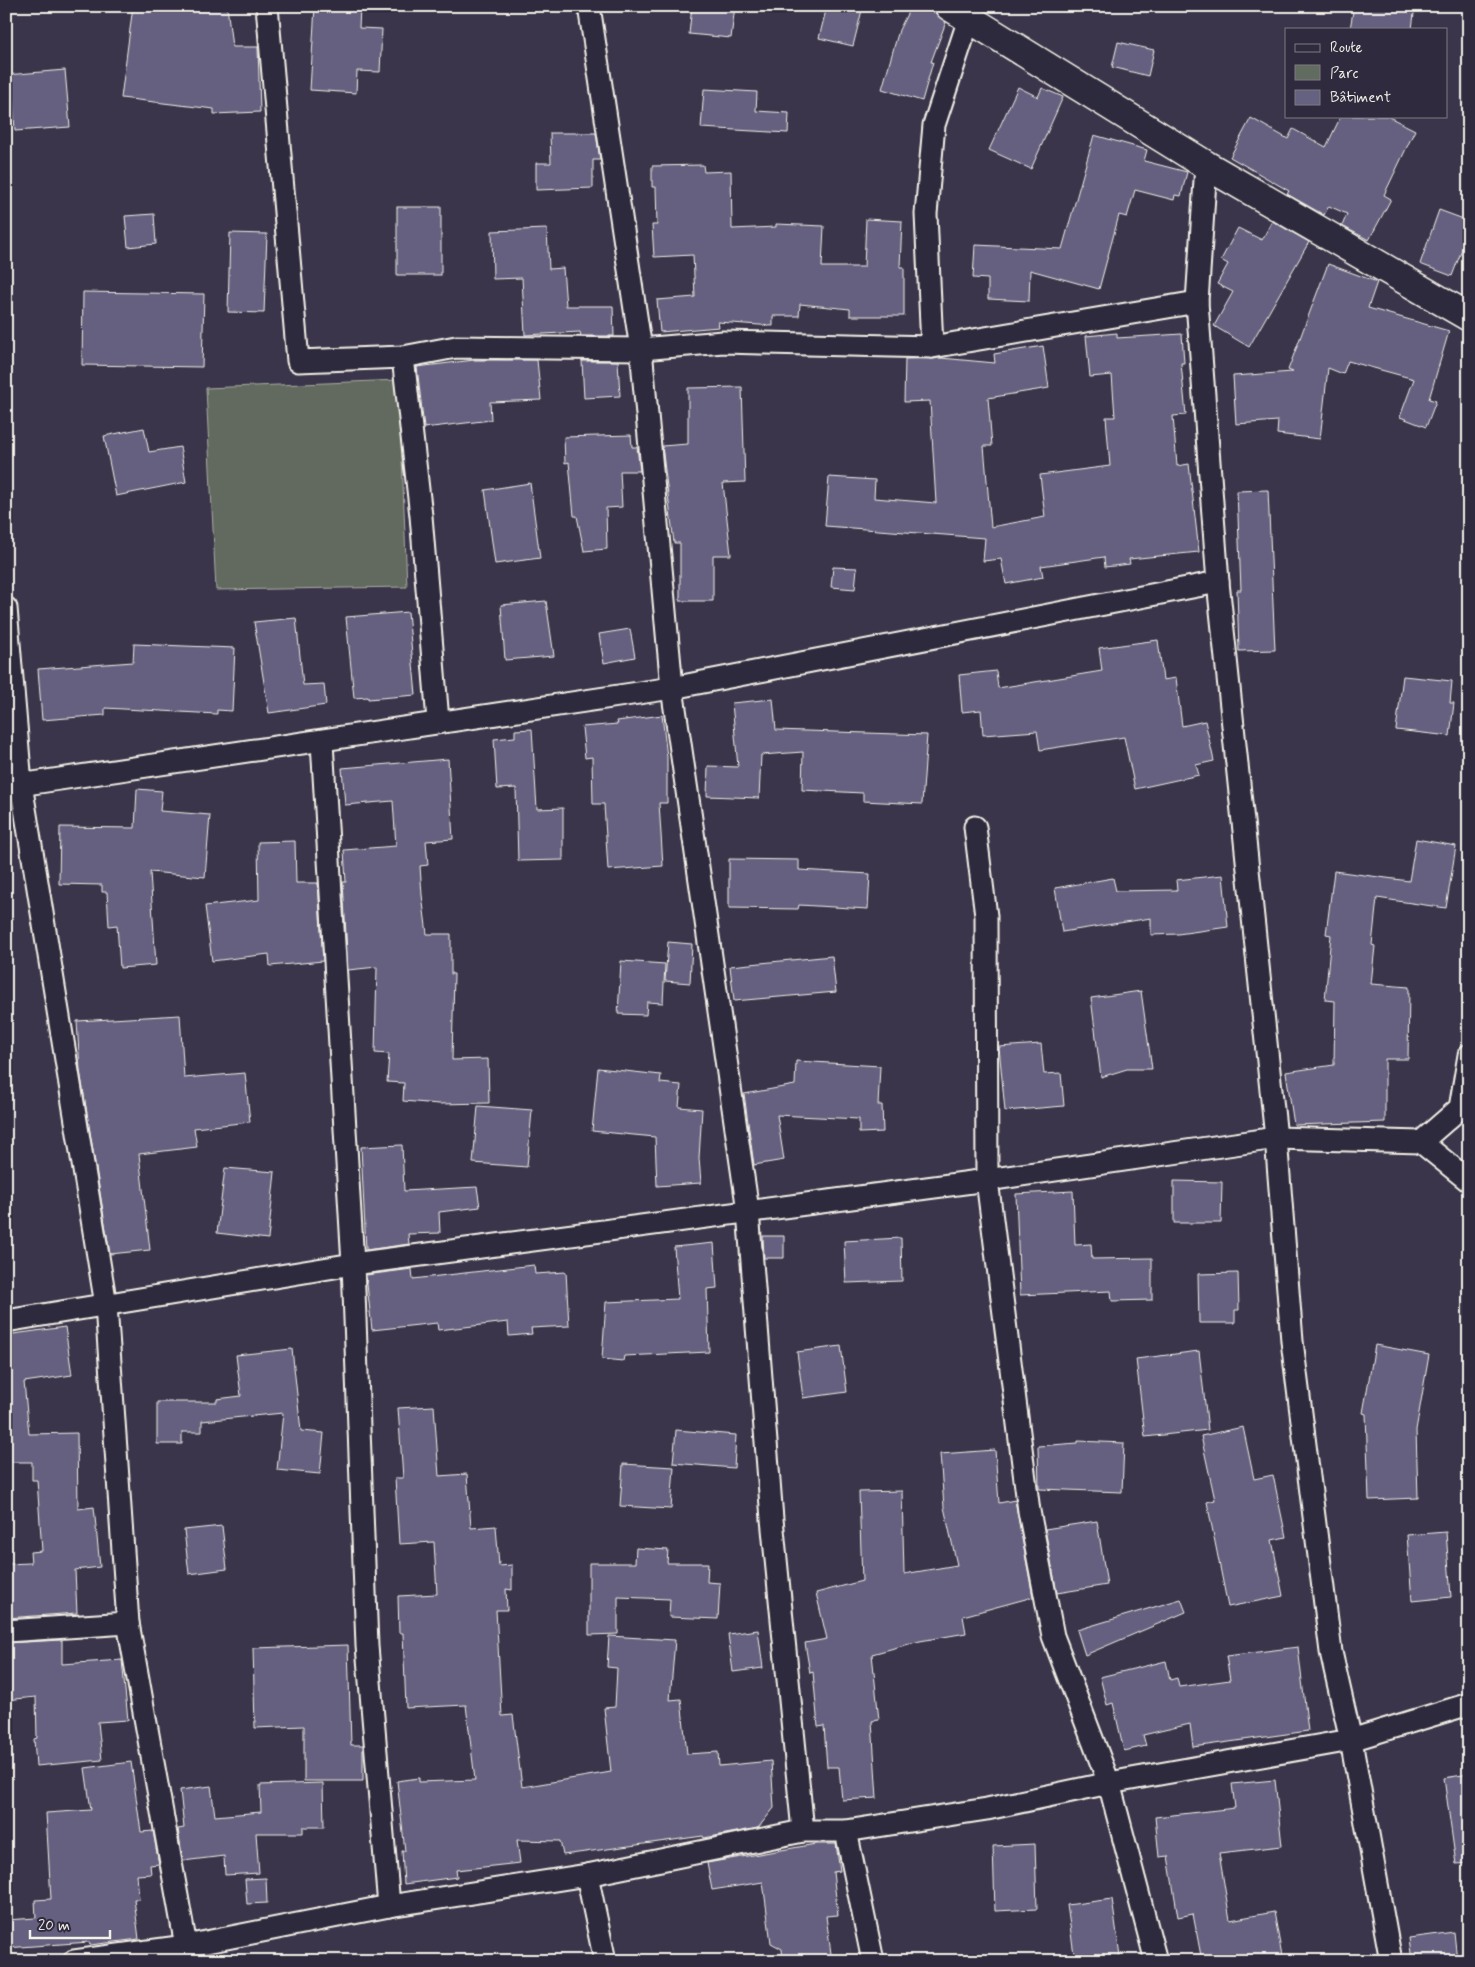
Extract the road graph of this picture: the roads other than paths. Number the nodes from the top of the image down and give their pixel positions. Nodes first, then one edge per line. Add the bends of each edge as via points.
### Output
1 (268, 6) edge
2 (589, 6) edge
3 (962, 11) edge
4 (1206, 165) junction
5 (1196, 302) junction
6 (1469, 317) edge
7 (932, 347) junction
8 (641, 349) junction
9 (403, 357) junction
10 (1218, 582) junction
11 (6, 608) edge
12 (672, 688) junction
13 (438, 722) junction
14 (322, 742) junction
15 (14, 785) edge
16 (976, 827) dead end
17 (1469, 1055) edge
18 (1276, 1138) junction
19 (1421, 1142) junction
20 (987, 1180) junction
21 (1469, 1181) edge
22 (748, 1211) junction
23 (352, 1264) junction
24 (106, 1305) junction
25 (6, 1321) edge
26 (128, 1623) junction
27 (6, 1631) edge
28 (1469, 1704) edge
29 (1352, 1740) junction
30 (1108, 1783) junction
31 (846, 1830) junction
32 (803, 1831) junction
33 (587, 1875) junction
34 (389, 1906) junction
35 (186, 1946) junction
36 (74, 1961) edge
37 (605, 1961) edge
38 (874, 1961) edge
39 (1156, 1961) edge
40 (1392, 1961) edge

1 - 9 street via 298,361
2 - 8 street
3 - 4 main road
3 - 7 street via 934,125 926,214
4 - 5 street
4 - 6 main road
5 - 7 street
5 - 10 street
7 - 8 street via 723,342
8 - 9 street via 456,347
8 - 12 street
9 - 13 street via 421,516
10 - 12 street
10 - 18 street
11 - 15 street
12 - 13 street
12 - 22 street
13 - 14 street
14 - 15 street
14 - 23 street
15 - 24 street
16 - 20 street via 986,916
17 - 19 street via 1460,1108
18 - 19 street
18 - 20 street
18 - 29 street via 1292,1341 1331,1652
19 - 21 street
20 - 22 street
20 - 30 street via 1029,1511 1053,1636
22 - 23 street
22 - 32 street via 772,1518
23 - 24 street
23 - 34 street via 367,1646
24 - 25 street
24 - 26 street
26 - 27 street
26 - 35 street
28 - 29 street
29 - 30 street
29 - 40 street
30 - 31 street via 987,1809
30 - 39 street
31 - 32 street
31 - 38 street
32 - 33 street
33 - 34 street
33 - 37 street
34 - 35 street
35 - 36 street

